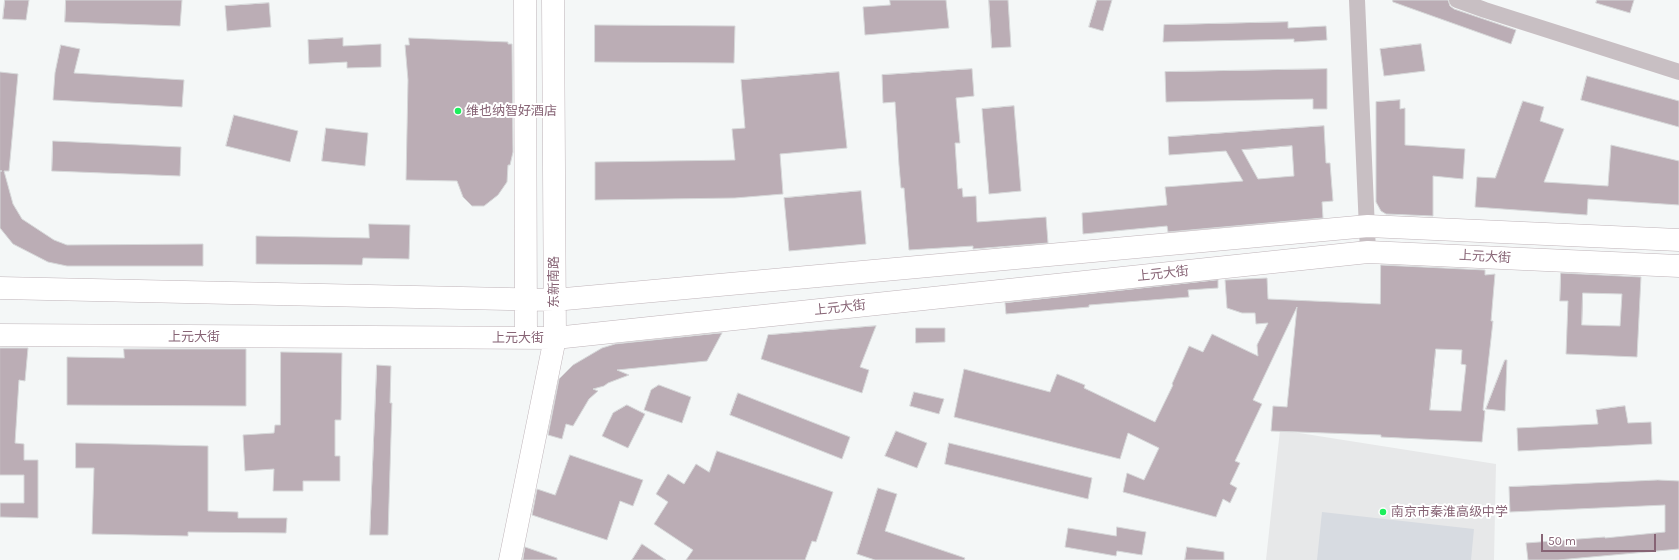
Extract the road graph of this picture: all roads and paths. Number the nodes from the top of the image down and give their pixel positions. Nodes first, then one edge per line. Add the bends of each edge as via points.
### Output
1 (525, 0) edge
2 (553, 0) edge
3 (1357, 0) edge
4 (1457, 0) edge
5 (1679, 72) edge
6 (1368, 226) junction
7 (1679, 240) edge
8 (1368, 252) junction
9 (1679, 266) edge
10 (0, 288) edge
11 (527, 299) junction
12 (554, 300) junction
13 (0, 334) edge
14 (526, 338) junction
15 (555, 338) junction
16 (510, 560) edge

1 - 11 main road, 东新南路
2 - 12 main road, 东新南路
3 - 6 street
4 - 5 street
6 - 7 main road, 上元大街
6 - 8 street
6 - 12 main road, 上元大街
8 - 9 main road, 上元大街
8 - 15 main road, 上元大街
10 - 11 main road, 上元大街
11 - 12 main road, 上元大街
11 - 14 main road, 东新南路
12 - 15 main road, 东新南路
13 - 14 main road, 上元大街
14 - 15 main road, 上元大街
15 - 16 main road, 东新南路

